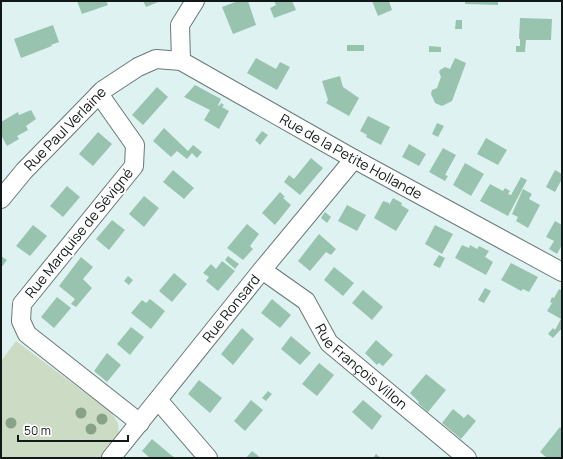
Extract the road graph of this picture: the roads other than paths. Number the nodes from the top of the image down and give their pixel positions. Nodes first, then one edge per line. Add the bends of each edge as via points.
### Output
1 (195, 1) edge
2 (180, 61) junction
3 (138, 67) joint
4 (99, 94) junction
5 (354, 159) junction
6 (1, 199) edge
7 (262, 270) junction
8 (562, 272) edge
9 (158, 400) junction
10 (140, 423) junction
11 (111, 458) edge
12 (208, 458) edge
13 (467, 458) edge

1 - 2 street via 180,25
2 - 3 street, Rue de la Petite Hollande via 156,59
2 - 5 street, Rue de la Petite Hollande
3 - 4 street, Rue Paul Verlaine
4 - 6 street, Rue Paul Verlaine
4 - 10 street, Rue Marquise de Sévigné via 135,146 134,166 22,304 21,321 27,334
5 - 7 street, Rue Ronsard
5 - 8 street, Rue de la Petite Hollande
7 - 9 street, Rue Ronsard
7 - 13 street, Rue François Villon via 306,301 329,343
9 - 10 street, Rue Ronsard
9 - 12 street
10 - 11 street, Rue Ronsard

